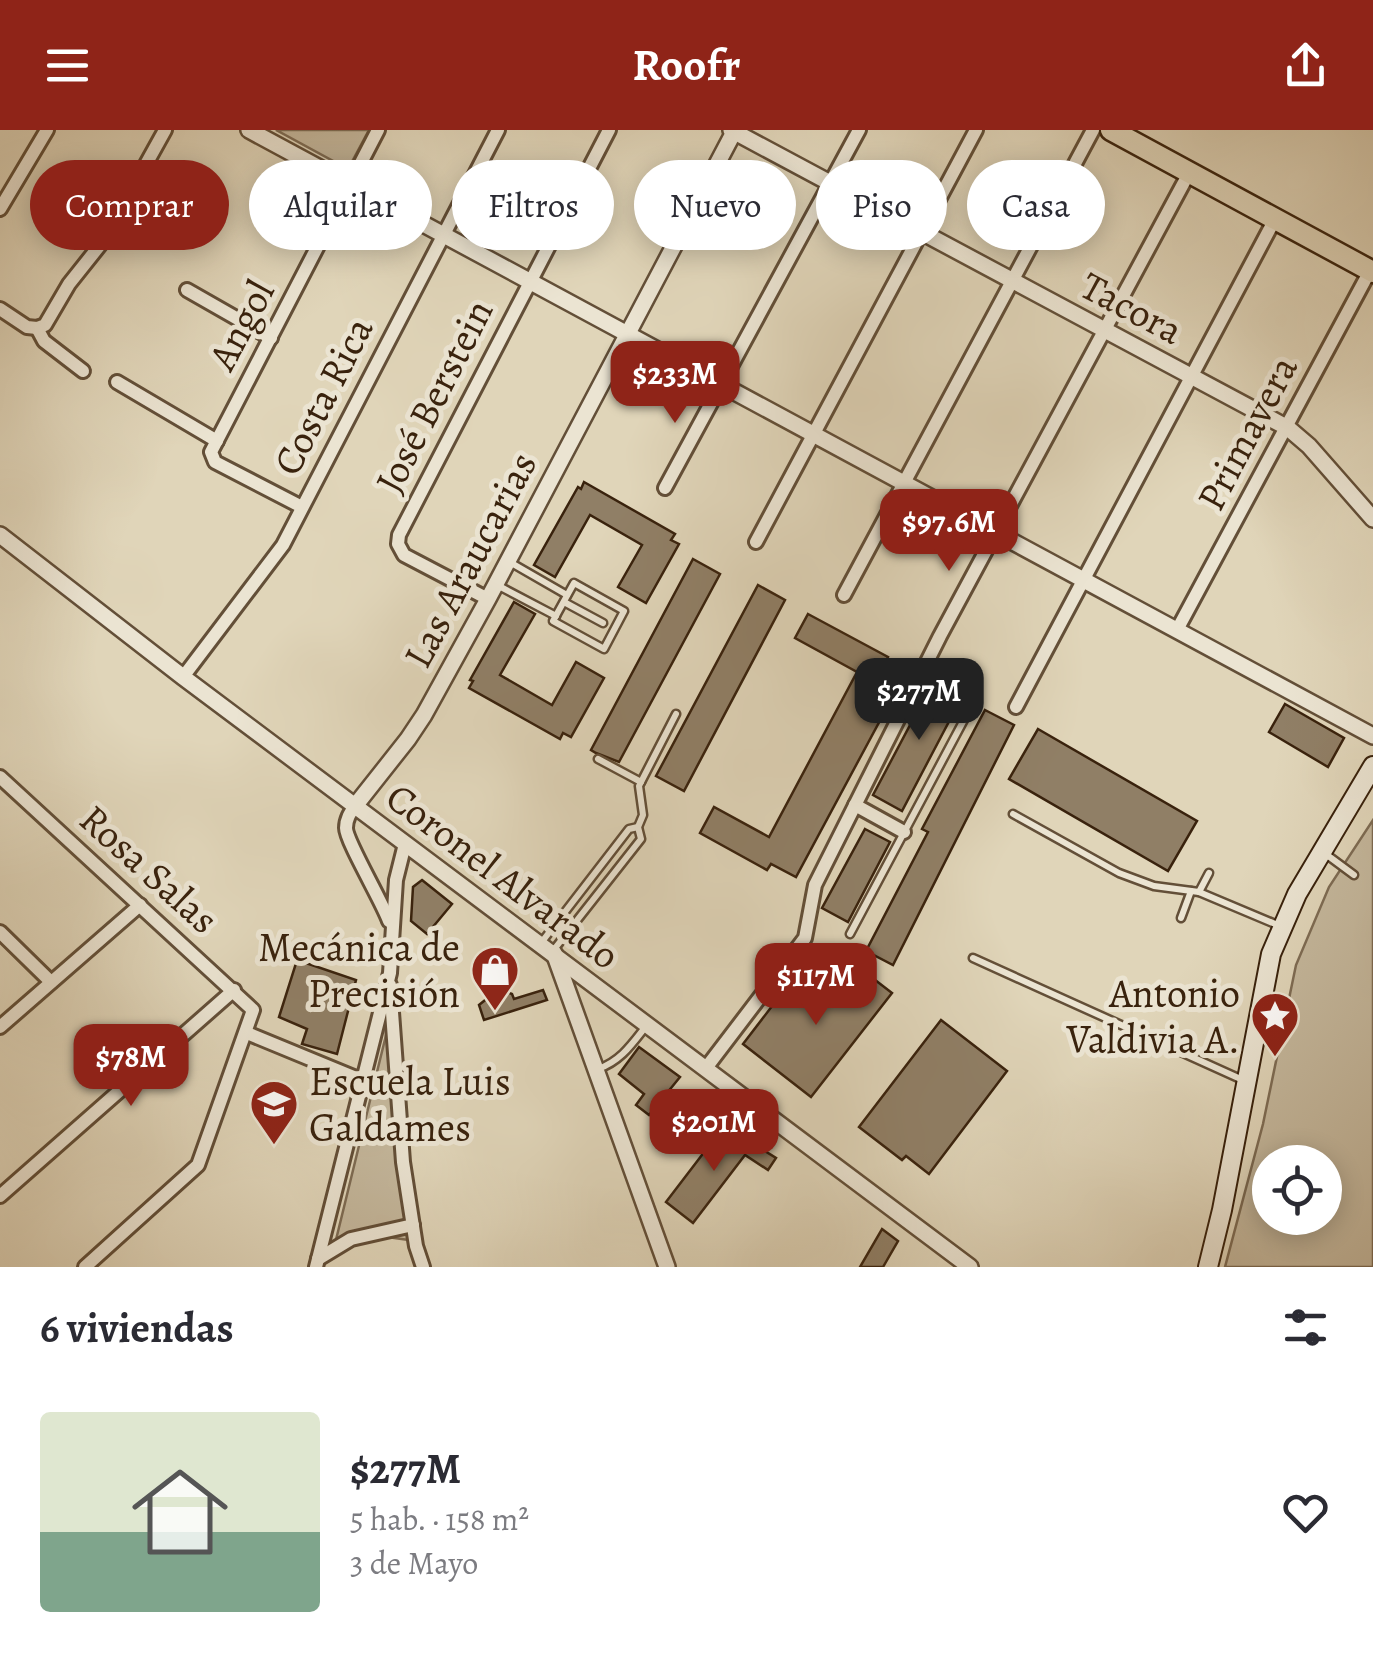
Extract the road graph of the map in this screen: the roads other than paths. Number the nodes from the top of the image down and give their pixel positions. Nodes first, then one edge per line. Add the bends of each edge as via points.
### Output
1 (47, 130) edge
2 (165, 130) edge
3 (250, 130) edge
4 (378, 130) edge
5 (498, 130) edge
6 (610, 130) edge
7 (733, 130) edge
8 (859, 130) edge
9 (976, 130) edge
10 (1093, 130) edge
11 (1111, 130) edge
12 (305, 160) edge
13 (363, 160) edge
14 (843, 160) edge
15 (1190, 173) junction
16 (816, 176) edge
17 (947, 185) edge
18 (0, 210) edge
19 (816, 211) edge
20 (1275, 219) junction
21 (432, 229) edge
22 (443, 235) junction
23 (947, 245) edge
24 (317, 250) edge
25 (912, 250) edge
26 (1372, 269) edge
27 (530, 281) junction
28 (1013, 281) junction
29 (187, 290) dead end
30 (0, 309) edge
31 (37, 328) junction
32 (1105, 330) junction
33 (627, 334) junction
34 (271, 338) junction
35 (83, 371) dead end
36 (1192, 377) junction
37 (118, 382) dead end
38 (721, 384) junction
39 (1288, 428) junction
40 (812, 434) junction
41 (217, 440) junction
42 (904, 483) junction
43 (666, 488) dead end
44 (302, 508) junction
45 (1373, 519) edge
46 (996, 533) junction
47 (0, 535) edge
48 (756, 542) dead end
49 (508, 562) junction
50 (1084, 580) junction
51 (492, 591) junction
52 (844, 595) dead end
53 (565, 598) junction
54 (556, 616) junction
55 (603, 623) dead end
56 (1177, 630) junction
57 (183, 677) junction
58 (974, 701) dead end
59 (1016, 707) dead end
60 (676, 714) dead end
61 (1373, 736) edge
62 (598, 759) dead end
63 (1373, 766) edge
64 (0, 778) edge
65 (641, 782) junction
66 (855, 805) junction
67 (354, 806) junction
68 (1013, 814) dead end
69 (638, 826) junction
70 (904, 832) junction
71 (405, 844) junction
72 (1322, 851) junction
73 (1209, 873) dead end
74 (1354, 875) dead end
75 (1195, 892) junction
76 (140, 904) junction
77 (1181, 918) dead end
78 (392, 926) junction
79 (1281, 927) junction
80 (0, 932) edge
81 (850, 934) dead end
82 (549, 950) junction
83 (974, 958) dead end
84 (390, 973) junction
85 (52, 982) junction
86 (596, 985) junction
87 (234, 990) junction
88 (574, 1008) junction
89 (648, 1024) junction
90 (0, 1027) edge
91 (248, 1033) junction
92 (706, 1068) junction
93 (596, 1069) junction
94 (361, 1080) junction
95 (1246, 1082) junction
96 (0, 1196) edge
97 (413, 1225) junction
98 (317, 1263) edge
99 (85, 1267) edge
100 (423, 1267) edge
101 (667, 1267) edge
102 (970, 1267) edge
103 (1208, 1267) edge

1 - 18 street
2 - 31 street via 104,240
3 - 12 street
4 - 13 street, Angol
5 - 22 street, Costa Rica
6 - 27 street, José Berstein
7 - 16 street, Tacora
7 - 33 street, Las Araucarias
8 - 14 street
9 - 17 street
10 - 28 street
11 - 15 main road
15 - 20 main road
15 - 32 street
19 - 38 street
20 - 26 main road
20 - 36 street
21 - 22 street
22 - 27 street
22 - 44 street, Costa Rica
23 - 28 street, Tacora
24 - 34 street, Angol
25 - 40 street
26 - 39 street, Primavera
27 - 33 street
27 - 51 street, José Berstein via 398,540 404,555
28 - 32 street, Tacora
28 - 42 street
29 - 34 street
30 - 31 street
31 - 35 street via 44,342
32 - 36 street, Tacora
32 - 46 street
33 - 38 street
33 - 49 street, Las Araucarias
34 - 41 street, Angol
36 - 39 street, Tacora
36 - 50 street
37 - 41 street
38 - 40 street
38 - 43 street
39 - 45 street, Tacora
39 - 56 street, Primavera
40 - 42 street
40 - 48 street
41 - 44 street via 213,460
42 - 46 street
42 - 52 street
44 - 57 street, Costa Rica via 275,558
46 - 50 street
46 - 66 street
47 - 57 street, Coronel Alvarado
49 - 51 street, Las Araucarias
49 - 53 lane
50 - 56 street
50 - 59 street
51 - 54 lane
51 - 67 street, Las Araucarias via 416,727
53 - 54 lane
53 - 54 lane via 574,583 624,612 604,649
53 - 55 lane
56 - 61 street
57 - 67 street, Coronel Alvarado
58 - 70 lane
60 - 65 lane
62 - 65 lane
63 - 72 main road
64 - 76 street, Rosa Salas
65 - 69 lane
66 - 70 street
66 - 92 street via 815,885 805,938
67 - 71 street, Coronel Alvarado
67 - 78 street via 347,835
68 - 75 lane via 1119,873
69 - 82 lane via 629,829
69 - 82 lane via 640,838
70 - 81 lane
71 - 78 street
71 - 82 street, Coronel Alvarado
72 - 74 lane
72 - 79 main road
73 - 75 lane
75 - 77 lane
75 - 79 lane
76 - 85 street
76 - 87 street, Rosa Salas
78 - 84 street
79 - 95 main road
80 - 85 street
82 - 86 street, Coronel Alvarado
82 - 88 street
83 - 95 lane
84 - 94 street
84 - 97 street
85 - 90 street
86 - 88 street via 578,992
86 - 89 street, Coronel Alvarado
87 - 91 street, Rosa Salas via 253,1010
87 - 96 street
88 - 93 street
89 - 92 street, Coronel Alvarado
89 - 93 lane via 613,1064
91 - 94 street
91 - 99 street via 198,1165
92 - 102 street, Coronel Alvarado
93 - 101 street
94 - 98 street
95 - 103 main road
97 - 98 street via 351,1239
97 - 100 street

